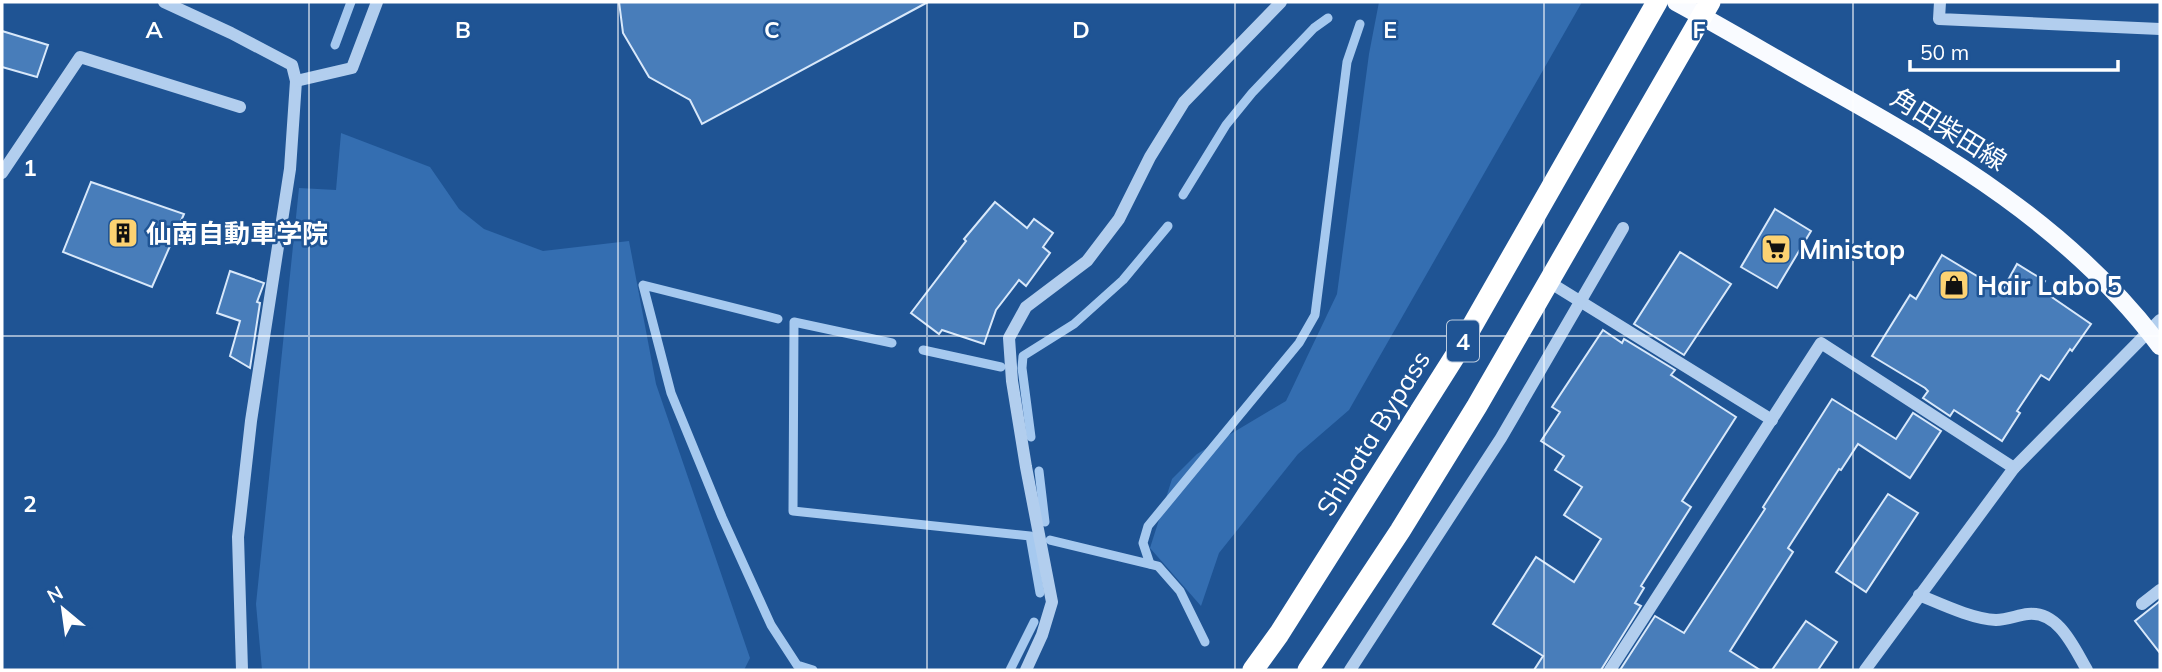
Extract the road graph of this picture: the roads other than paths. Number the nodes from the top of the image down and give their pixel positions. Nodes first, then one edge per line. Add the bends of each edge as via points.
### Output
1 (164, 2) edge
2 (377, 2) edge
3 (1281, 2) edge
4 (1657, 2) edge
5 (1676, 2) edge
6 (1940, 2) edge
7 (1706, 9) edge
8 (2160, 29) edge
9 (296, 80) junction
10 (240, 107) dead end
11 (2, 173) edge
12 (1623, 228) dead end
13 (1549, 282) junction
14 (1581, 302) junction
15 (2155, 325) edge
16 (2160, 346) edge
17 (1772, 420) junction
18 (2014, 468) junction
19 (2160, 590) edge
20 (1919, 595) junction
21 (2142, 604) dead end
22 (242, 670) edge
23 (1026, 670) edge
24 (1253, 670) edge
25 (1308, 670) edge
26 (1350, 670) edge
27 (1610, 670) edge
28 (1865, 670) edge
29 (2087, 670) edge

1 - 9 street via 292,65
2 - 9 street via 352,68
3 - 23 street via 1184,102 1119,219 1087,261 1026,307 1009,338 1012,382 1052,602
4 - 24 highway, Shibata Bypass / 4 via 1455,356
5 - 7 main road, 角田柴田線
6 - 8 street via 1939,19
7 - 13 highway, 4
7 - 15 main road, 角田柴田線 via 2006,196
9 - 22 street via 290,169 251,421 239,537
10 - 11 street via 80,58
12 - 14 street
13 - 14 street
13 - 25 highway, 4 via 1400,531
14 - 17 street
14 - 26 street via 1501,438
15 - 16 main road, 角田柴田線
15 - 18 street
17 - 18 street via 1821,343
17 - 27 street
18 - 20 street
19 - 21 street
20 - 28 street
20 - 29 street via 1996,620 2031,614 2050,617

